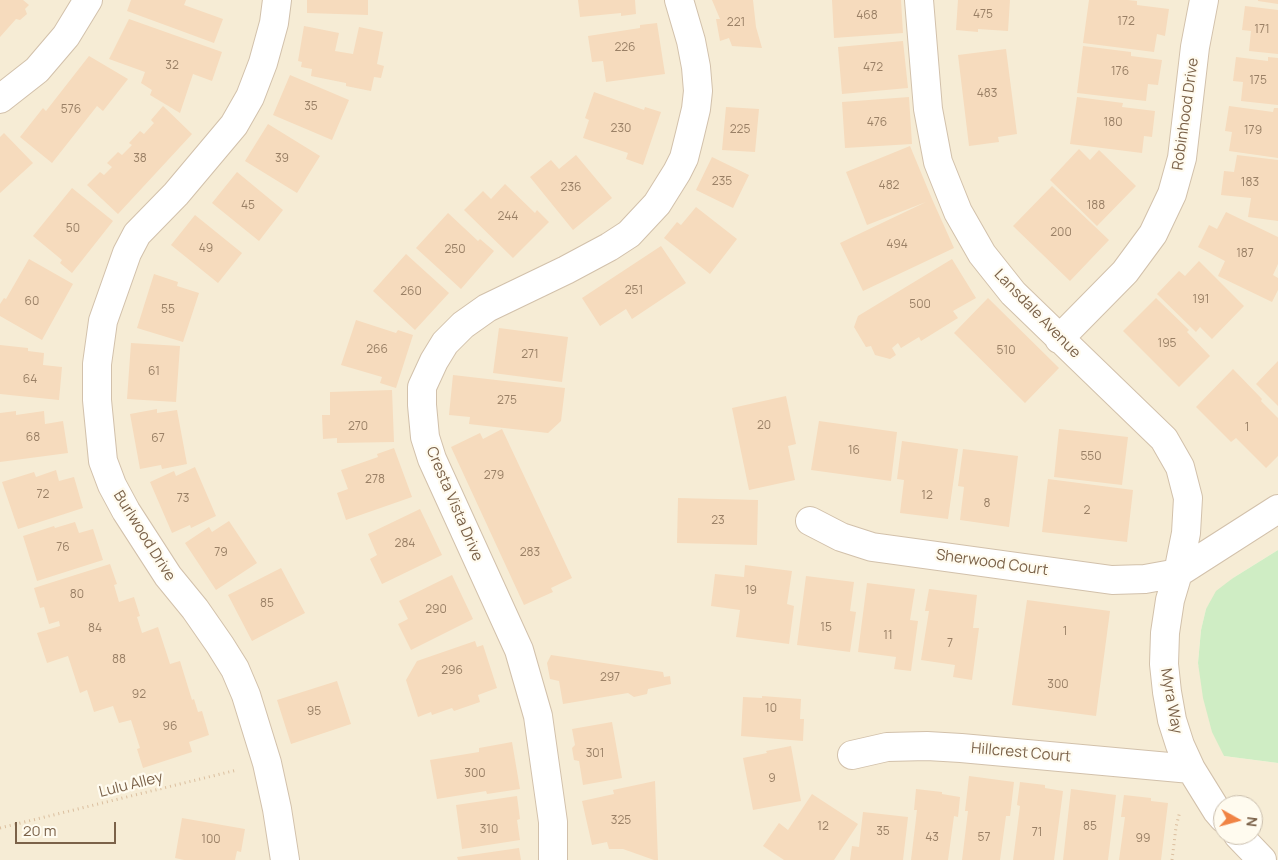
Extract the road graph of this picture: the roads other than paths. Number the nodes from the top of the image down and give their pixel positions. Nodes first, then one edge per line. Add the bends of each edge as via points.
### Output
1 (88, 0) edge
2 (277, 0) edge
3 (679, 0) edge
4 (918, 0) edge
5 (1204, 0) edge
6 (0, 99) edge
7 (1059, 339) junction
8 (1278, 508) edge
9 (810, 521) dead end
10 (1178, 573) junction
11 (852, 755) dead end
12 (1191, 770) junction
13 (1213, 804) edge
14 (1248, 845) edge
15 (285, 860) edge
16 (553, 860) edge
17 (1262, 860) edge

1 - 6 street via 66,36 37,70
2 - 15 street, Burlwood Drive via 263,64 250,98 234,125 176,194 137,234 127,253 103,321 97,364 97,400 103,461 112,486 168,576 220,645 246,695 267,763
3 - 16 street, Cresta Vista Drive via 691,41 698,91 684,158 669,186 629,234 566,270 487,308 464,325 445,343 422,387 425,437 432,459 519,650 538,716 554,822
4 - 7 street, Lansdale Avenue via 928,110 938,162 958,212 982,254 1013,293
5 - 7 street, Robinhood Drive via 1182,158 1172,194 1153,234 1125,272
7 - 10 street, Lansdale Avenue via 1164,439 1180,467 1188,498 1186,532
8 - 10 street
9 - 10 street, Sherwood Court via 841,537 892,550 1112,580 1145,580
10 - 12 street, Myra Way via 1170,600 1164,664 1172,720
11 - 12 street, Hillcrest Court via 887,747 927,746
12 - 13 street, Myra Way
14 - 17 street

